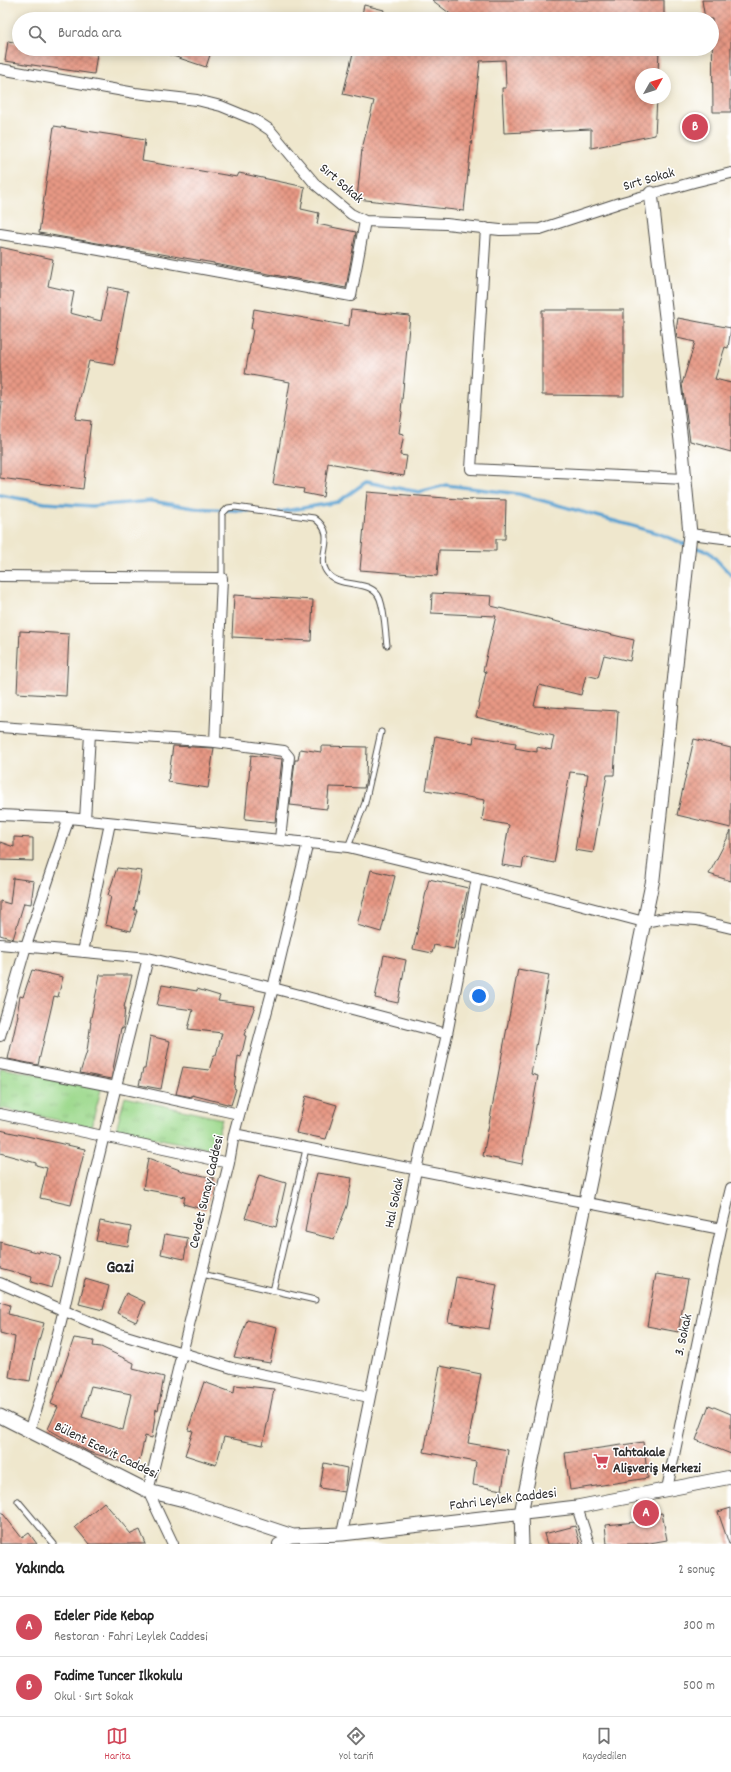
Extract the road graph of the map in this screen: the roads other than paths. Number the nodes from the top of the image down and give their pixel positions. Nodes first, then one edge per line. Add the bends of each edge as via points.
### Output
1 (0, 69) edge
2 (731, 173) edge
3 (651, 194) junction
4 (365, 221) junction
5 (486, 228) junction
6 (0, 234) edge
7 (685, 479) junction
8 (690, 534) junction
9 (731, 538) edge
10 (0, 576) edge
11 (222, 578) junction
12 (387, 645) dead end
13 (0, 727) edge
14 (381, 732) dead end
15 (90, 734) junction
16 (215, 742) junction
17 (0, 815) edge
18 (69, 818) junction
19 (85, 820) junction
20 (110, 822) junction
21 (280, 839) junction
22 (308, 842) junction
23 (348, 847) junction
24 (477, 878) junction
25 (644, 922) junction
26 (731, 928) edge
27 (0, 944) edge
28 (26, 946) junction
29 (83, 952) junction
30 (148, 958) junction
31 (272, 988) junction
32 (447, 1034) junction
33 (0, 1036) edge
34 (0, 1064) edge
35 (116, 1087) junction
36 (0, 1114) edge
37 (239, 1114) junction
38 (234, 1134) junction
39 (104, 1135) junction
40 (306, 1148) junction
41 (229, 1163) junction
42 (416, 1170) junction
43 (731, 1188) edge
44 (584, 1203) junction
45 (721, 1229) junction
46 (202, 1274) junction
47 (0, 1283) edge
48 (273, 1291) junction
49 (315, 1300) dead end
50 (63, 1311) junction
51 (183, 1353) junction
52 (369, 1398) junction
53 (0, 1416) edge
54 (29, 1431) junction
55 (731, 1477) edge
56 (667, 1489) junction
57 (148, 1491) junction
58 (18, 1501) dead end
59 (577, 1507) junction
60 (520, 1514) junction
61 (342, 1534) junction
62 (293, 1536) junction
63 (54, 1544) edge
64 (173, 1544) edge
65 (278, 1544) edge
66 (522, 1544) edge
67 (589, 1544) edge

1 - 4 street, Sırt Sokak via 135,93 197,100 221,106 255,120 270,130 316,185 351,214
2 - 3 street, Sırt Sokak
3 - 5 street, Sırt Sokak via 540,229
3 - 7 street
4 - 5 street, Sırt Sokak
4 - 6 street via 351,296
5 - 7 street via 471,469
7 - 8 street
8 - 9 street
8 - 25 street via 653,879
10 - 11 street
11 - 12 lane via 222,514 228,508 314,518 325,530 324,567 329,575 337,581 369,588 378,594
11 - 16 street
13 - 15 street
14 - 23 lane via 365,804
15 - 16 street
15 - 19 street
16 - 21 street via 276,749 284,751 289,757
17 - 18 street
18 - 19 street
18 - 28 street
19 - 20 street
20 - 21 street
20 - 29 street
21 - 22 street
22 - 23 street
22 - 31 street, Cevdet Sunay Caddesi
23 - 24 street
24 - 25 street
24 - 32 street, Hal Sokak
25 - 26 street via 666,918 690,919
25 - 44 street
27 - 28 street
28 - 29 street
28 - 33 street
29 - 30 street
30 - 31 street
30 - 35 street
31 - 32 street
31 - 37 street, Cevdet Sunay Caddesi
32 - 42 street, Hal Sokak
34 - 35 street
35 - 37 street
35 - 39 street
36 - 39 street
37 - 38 street, Cevdet Sunay Caddesi
38 - 40 street
38 - 41 street, Cevdet Sunay Caddesi
39 - 41 street
39 - 50 street
40 - 42 street
40 - 48 lane
41 - 46 street, Cevdet Sunay Caddesi
42 - 44 street
42 - 52 street, Hal Sokak
43 - 45 street, 3. Sokak
44 - 45 street
44 - 60 street
45 - 56 street, 3. Sokak
46 - 48 lane
46 - 51 street, Cevdet Sunay Caddesi
47 - 50 street
48 - 49 lane
50 - 51 street via 116,1333
50 - 54 street via 41,1396
51 - 52 street via 232,1368
51 - 57 street, Cevdet Sunay Caddesi
52 - 61 street, Hal Sokak
53 - 54 street, Bülent Ecevit Caddesi
54 - 57 street, Bülent Ecevit Caddesi
55 - 56 street, Fahri Leylek Caddesi
56 - 59 street, Fahri Leylek Caddesi
57 - 62 street, Bülent Ecevit Caddesi via 188,1501
57 - 64 street
58 - 63 lane
59 - 60 street, Fahri Leylek Caddesi
59 - 67 street
60 - 61 street, Fahri Leylek Caddesi
60 - 66 street
61 - 62 street, Fahri Leylek Caddesi
62 - 65 street, Fahri Leylek Caddesi

